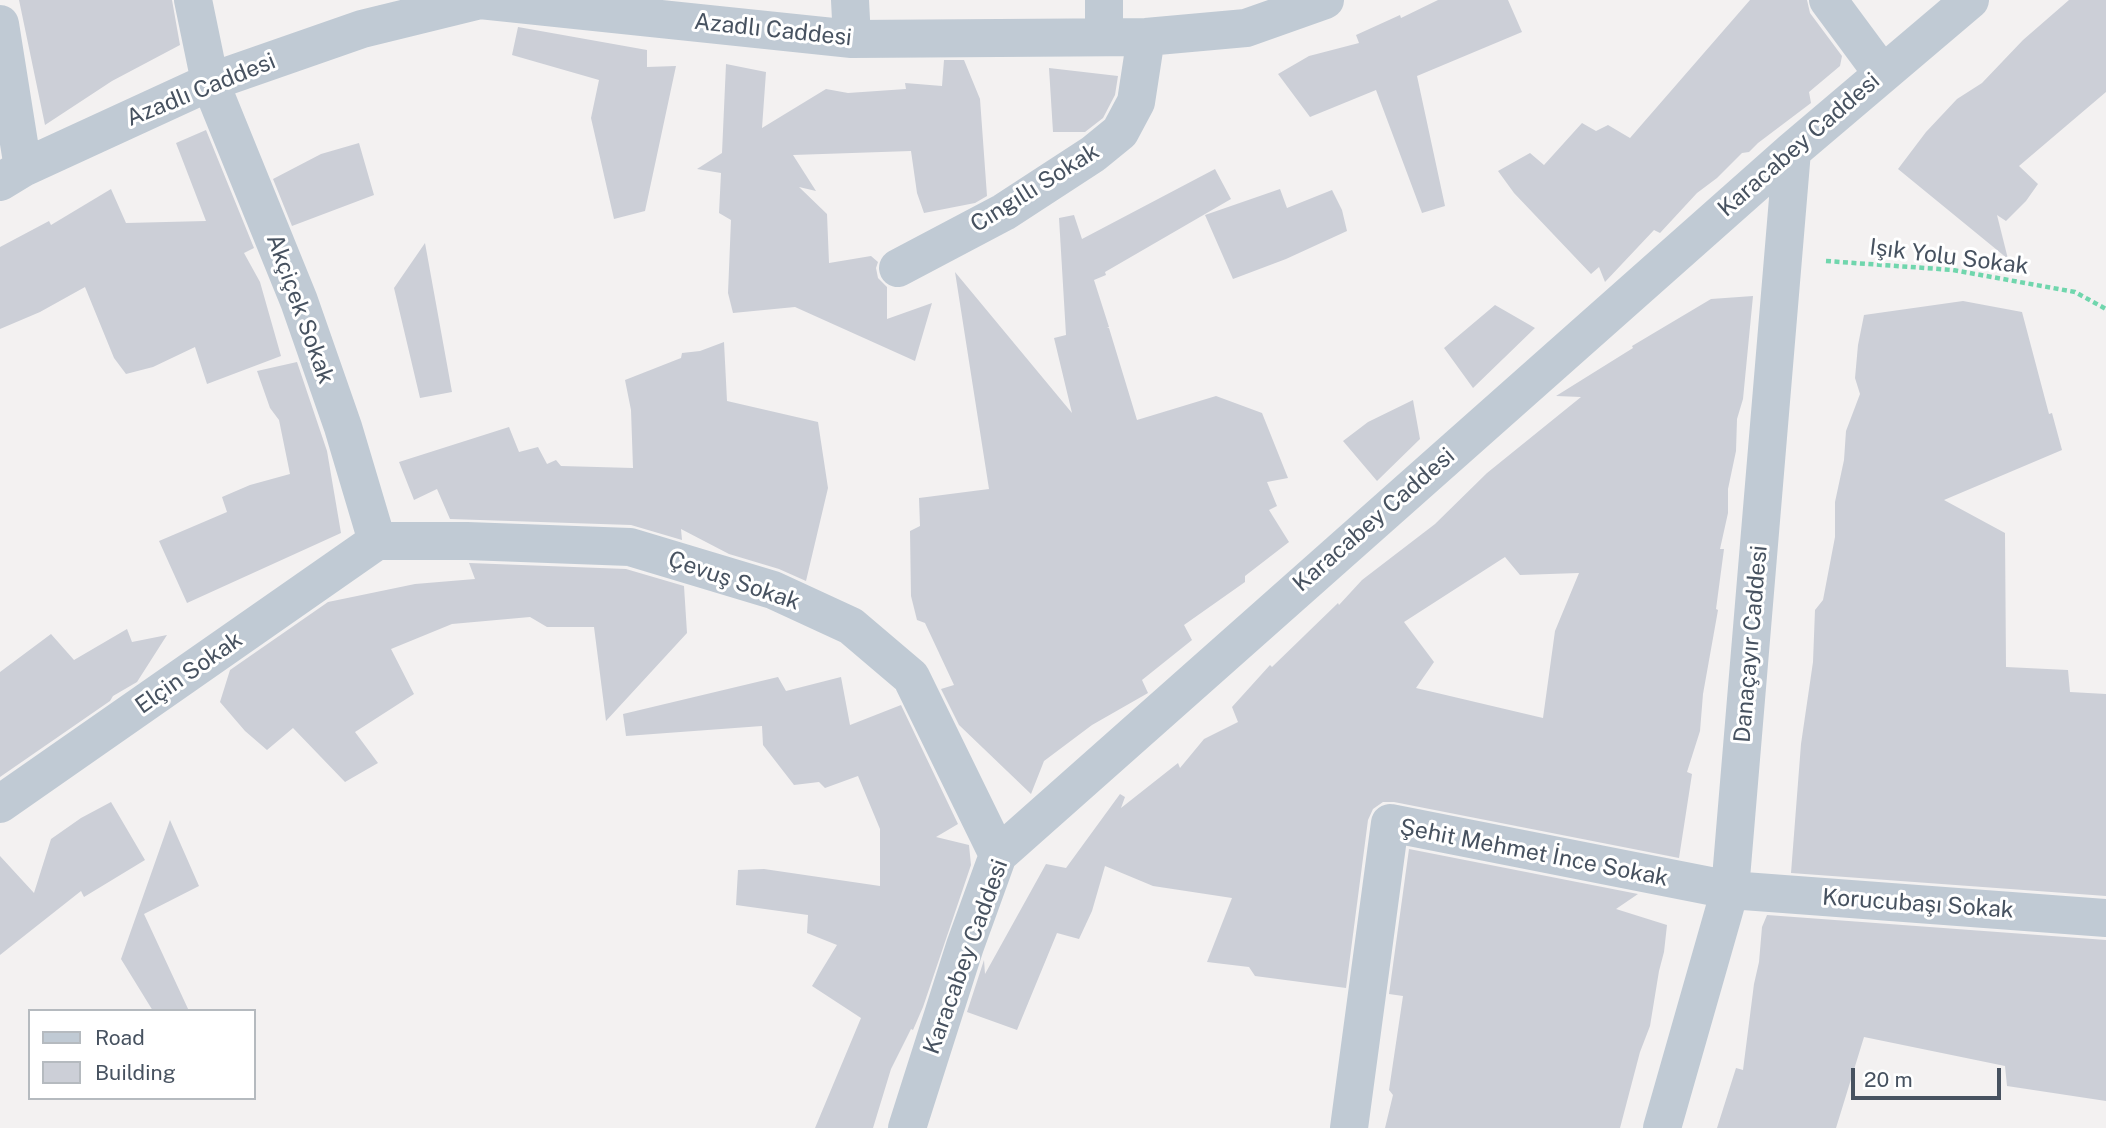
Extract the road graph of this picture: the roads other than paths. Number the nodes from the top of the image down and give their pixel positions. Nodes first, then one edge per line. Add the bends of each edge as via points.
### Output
1 (192, 0) edge
2 (480, 0) edge
3 (850, 0) edge
4 (1104, 0) edge
5 (1325, 0) edge
6 (1828, 0) edge
7 (1970, 0) edge
8 (0, 24) edge
9 (1104, 37) junction
10 (1146, 37) junction
11 (852, 39) junction
12 (1882, 74) junction
13 (210, 82) junction
14 (1793, 151) junction
15 (11, 175) edge
16 (898, 268) dead end
17 (377, 541) junction
18 (0, 804) edge
19 (998, 855) junction
20 (1730, 890) junction
21 (2106, 918) edge
22 (907, 1128) edge
23 (1349, 1128) edge
24 (1662, 1128) edge

1 - 13 street, Akçiçek Sokak
2 - 11 street, Azadlı Caddesi
2 - 13 street, Azadlı Caddesi via 362,29
3 - 11 street
4 - 9 street
5 - 10 street, Azadlı Caddesi via 1246,28
6 - 12 street
7 - 12 street, Karacabey Caddesi
8 - 15 street
9 - 10 street, Azadlı Caddesi
9 - 11 street, Azadlı Caddesi
10 - 16 street, Cıngıllı Sokak via 1136,102 1119,132 1004,212
12 - 14 street, Karacabey Caddesi
13 - 15 street, Azadlı Caddesi
13 - 17 street, Akçiçek Sokak via 299,301
14 - 19 street, Karacabey Caddesi
14 - 20 street, Danaçayır Caddesi
17 - 18 street, Elçin Sokak
17 - 19 street, Çevuş Sokak via 630,547 773,590 852,626 911,677
19 - 22 street, Karacabey Caddesi
20 - 21 street, Korucubaşı Sokak
20 - 23 street, Şehit Mehmet İnce Sokak via 1390,824
20 - 24 street, Danaçayır Caddesi

